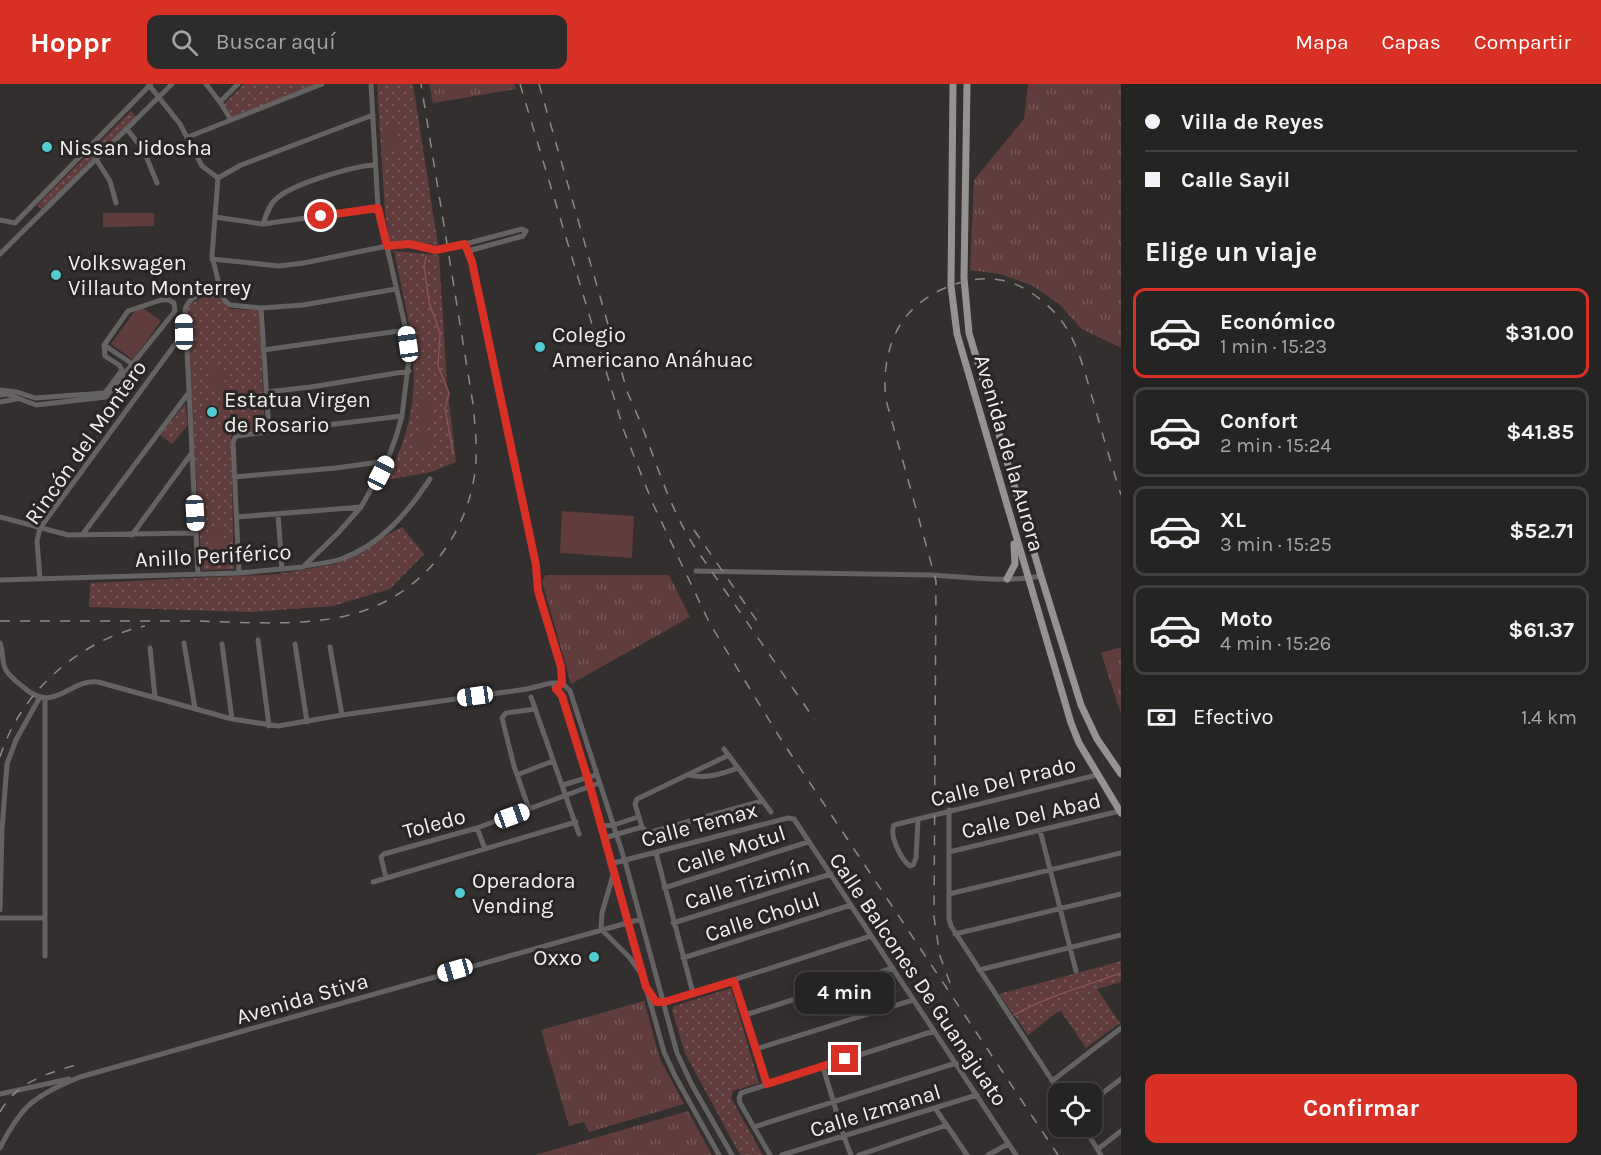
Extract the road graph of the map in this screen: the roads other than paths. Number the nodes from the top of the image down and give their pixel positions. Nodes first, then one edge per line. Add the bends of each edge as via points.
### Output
1 (150, 84) edge
2 (172, 84) edge
3 (206, 84) edge
4 (238, 84) edge
5 (322, 84) edge
6 (371, 84) edge
7 (952, 84) edge
8 (967, 84) edge
9 (159, 97) junction
10 (220, 102) junction
11 (130, 105) junction
12 (373, 115) junction
13 (139, 116) junction
14 (231, 120) junction
15 (127, 129) junction
16 (188, 138) junction
17 (96, 159) junction
18 (375, 165) junction
19 (218, 178) junction
20 (157, 183) dead end
21 (116, 203) dead end
22 (32, 206) junction
23 (378, 208) junction
24 (41, 215) junction
25 (215, 217) junction
26 (0, 220) edge
27 (15, 223) junction
28 (263, 224) junction
29 (22, 233) junction
30 (498, 234) junction
31 (477, 240) junction
32 (500, 242) junction
33 (465, 244) junction
34 (387, 246) junction
35 (480, 247) junction
36 (468, 251) junction
37 (0, 254) edge
38 (212, 259) junction
39 (220, 288) junction
40 (396, 289) junction
41 (261, 308) junction
42 (406, 330) junction
43 (184, 332) junction
44 (104, 345) junction
45 (263, 350) junction
46 (134, 365) junction
47 (409, 370) junction
48 (0, 390) edge
49 (266, 392) junction
50 (106, 394) junction
51 (188, 394) junction
52 (0, 395) edge
53 (42, 398) junction
54 (18, 399) junction
55 (0, 402) edge
56 (44, 405) junction
57 (402, 416) junction
58 (269, 432) junction
59 (191, 453) junction
60 (387, 461) junction
61 (234, 477) junction
62 (430, 479) dead end
63 (361, 507) junction
64 (278, 514) junction
65 (0, 517) edge
66 (237, 517) junction
67 (1012, 526) junction
68 (40, 528) junction
69 (196, 533) junction
70 (82, 535) junction
71 (132, 535) junction
72 (303, 567) junction
73 (282, 570) junction
74 (696, 571) dead end
75 (238, 573) junction
76 (198, 574) junction
77 (1041, 576) junction
78 (40, 579) junction
79 (1007, 579) junction
80 (1028, 579) junction
81 (0, 580) edge
82 (258, 640) dead end
83 (0, 643) edge
84 (184, 643) dead end
85 (222, 644) dead end
86 (295, 644) dead end
87 (330, 646) dead end
88 (150, 648) dead end
89 (550, 683) junction
90 (562, 683) junction
91 (556, 689) junction
92 (531, 697) dead end
93 (43, 698) junction
94 (155, 698) junction
95 (195, 708) junction
96 (535, 709) junction
97 (342, 715) junction
98 (232, 718) junction
99 (308, 722) junction
100 (269, 726) junction
101 (724, 749) dead end
102 (729, 755) junction
103 (553, 761) junction
104 (738, 768) junction
105 (1120, 771) edge
106 (596, 773) junction
107 (517, 775) junction
108 (1097, 775) junction
109 (586, 776) junction
110 (689, 776) junction
111 (563, 785) junction
112 (600, 785) junction
113 (590, 788) junction
114 (567, 794) junction
115 (762, 801) junction
116 (530, 809) junction
117 (949, 810) junction
118 (771, 812) dead end
119 (1120, 812) edge
120 (639, 817) junction
121 (918, 820) junction
122 (576, 822) junction
123 (795, 822) joint
124 (615, 825) junction
125 (601, 826) junction
126 (642, 827) junction
127 (477, 828) junction
128 (1040, 830) junction
129 (579, 834) dead end
130 (617, 834) junction
131 (604, 838) junction
132 (808, 842) junction
133 (484, 849) junction
134 (950, 852) junction
135 (656, 853) junction
136 (1121, 853) edge
137 (626, 861) junction
138 (610, 864) junction
139 (1050, 870) junction
140 (613, 873) junction
141 (831, 874) junction
142 (386, 878) junction
143 (374, 882) dead end
144 (664, 888) junction
145 (949, 894) junction
146 (1121, 894) edge
147 (851, 905) junction
148 (1061, 909) junction
149 (0, 910) edge
150 (0, 918) edge
151 (45, 918) junction
152 (641, 919) junction
153 (628, 922) junction
154 (673, 923) junction
155 (601, 929) junction
156 (955, 934) junction
157 (1121, 935) edge
158 (871, 936) junction
159 (1070, 948) junction
160 (45, 956) dead end
161 (683, 958) junction
162 (893, 968) junction
163 (980, 970) junction
164 (1076, 971) dead end
165 (643, 976) junction
166 (734, 981) junction
167 (646, 987) junction
168 (693, 993) junction
169 (913, 1000) junction
170 (664, 1002) junction
171 (745, 1015) junction
172 (1121, 1028) edge
173 (934, 1031) junction
174 (756, 1049) junction
175 (956, 1063) junction
176 (823, 1067) junction
177 (80, 1077) junction
178 (1121, 1079) edge
179 (1052, 1081) joint
180 (767, 1084) junction
181 (1102, 1093) edge
182 (0, 1094) edge
183 (977, 1095) junction
184 (833, 1102) junction
185 (935, 1108) junction
186 (947, 1125) junction
187 (754, 1127) junction
188 (1121, 1131) edge
189 (844, 1137) junction
190 (1090, 1137) edge
191 (1008, 1144) junction
192 (0, 1148) edge
193 (1099, 1152) edge
194 (719, 1155) edge
195 (732, 1155) edge
196 (770, 1155) edge
197 (782, 1155) edge
198 (851, 1155) edge
199 (859, 1155) edge
200 (967, 1155) edge
201 (988, 1155) edge
202 (1016, 1155) edge

1 - 9 street
1 - 11 street
2 - 9 street
3 - 10 street
4 - 10 street
5 - 14 street
6 - 12 street, Anillo Periférico
7 - 67 main road, Avenida de la Aurora via 953,310
8 - 77 main road, Avenida de la Aurora via 966,322
9 - 13 street
9 - 16 street
10 - 14 street
11 - 13 street
11 - 22 street
12 - 18 street, Anillo Periférico
12 - 19 street via 241,165
13 - 15 street
14 - 16 street
15 - 17 street
15 - 20 street via 144,151
16 - 19 street via 202,166
17 - 21 street via 110,181
17 - 24 street
18 - 23 street, Anillo Periférico
18 - 28 street via 347,169 285,193 272,203
19 - 25 street
22 - 24 street
22 - 27 street
23 - 28 street
23 - 34 street, Anillo Periférico
24 - 29 street
25 - 28 street
25 - 38 street
26 - 27 street
27 - 29 street
29 - 37 street
30 - 31 street
30 - 32 street
30 - 32 street via 526,231 523,236
31 - 33 street
31 - 35 street
32 - 35 street
33 - 34 street via 436,250 409,244
33 - 36 street
34 - 38 street via 279,266
34 - 40 street, Anillo Periférico
35 - 36 street
36 - 90 street via 536,565 538,591 561,667
38 - 39 street
39 - 41 street via 230,305
39 - 43 street via 187,303
40 - 41 street
40 - 42 street, Anillo Periférico
41 - 45 street
42 - 45 street
42 - 47 street, Anillo Periférico
43 - 51 street
43 - 68 street, Rincón del Montero
44 - 46 street
44 - 46 street via 129,311 161,300 172,302 175,311
44 - 50 street via 105,356 122,370
45 - 49 street
46 - 50 street
47 - 49 street
47 - 57 street, Anillo Periférico
48 - 53 street
49 - 58 street
50 - 53 street
50 - 56 street
51 - 59 street
51 - 70 street
52 - 54 street
53 - 56 street
54 - 55 street
54 - 56 street
57 - 58 street
57 - 60 street, Anillo Periférico
58 - 61 street via 234,437
59 - 69 street
59 - 71 street
60 - 61 street
60 - 63 street, Anillo Periférico
61 - 66 street
62 - 72 street via 401,519 368,544 340,559
63 - 64 street
63 - 72 street, Anillo Periférico
64 - 66 street
64 - 73 street
65 - 68 street
66 - 75 street
67 - 79 main road via 1015,561
67 - 80 main road, Avenida de la Aurora
68 - 70 street
68 - 78 street, Rincón del Montero
69 - 71 street
69 - 76 street
70 - 71 street
72 - 73 street, Anillo Periférico
73 - 75 street, Anillo Periférico
74 - 79 street
75 - 76 street, Anillo Periférico
76 - 78 street, Anillo Periférico
77 - 80 street
77 - 105 main road, Avenida de la Aurora via 1085,716
78 - 81 street, Anillo Periférico
79 - 80 street
80 - 108 main road, Avenida de la Aurora via 1073,729
82 - 100 street
83 - 93 street via 8,674
84 - 95 street
85 - 98 street
86 - 99 street
87 - 97 street
88 - 94 street
89 - 90 street
89 - 91 street
89 - 97 street
90 - 91 street
90 - 106 street via 570,692
91 - 109 street via 562,696
92 - 96 street
93 - 94 street via 93,681
93 - 149 street via 16,740 7,764
93 - 151 street
94 - 95 street
95 - 98 street
96 - 103 street
96 - 107 street via 502,717
97 - 99 street
98 - 100 street
99 - 100 street
101 - 102 street
102 - 104 street
102 - 110 street
103 - 107 street
103 - 111 street
104 - 110 street via 711,777
104 - 115 street
106 - 109 street
106 - 112 street
107 - 116 street
108 - 117 street, Calle Del Prado
108 - 119 main road, Avenida de la Aurora
109 - 111 street
109 - 113 street
110 - 120 street via 637,799
111 - 114 street
112 - 113 street, Toledo
112 - 124 street
113 - 114 street, Toledo
113 - 125 street
114 - 116 street, Toledo
114 - 122 street
115 - 118 street
115 - 126 street via 651,832
116 - 127 street, Toledo
117 - 121 street, Calle Del Prado
117 - 134 street
119 - 128 street, Calle Del Abad
120 - 124 street
120 - 126 street
121 - 121 street, Calle Del Prado via 916,858 912,866 903,859 891,829
122 - 129 street
122 - 133 street
123 - 132 street, Calle Balcones De Guanajuato
123 - 135 street, Calle Temax via 788,818
124 - 125 street
124 - 130 street
125 - 131 street
126 - 130 street
127 - 133 street
127 - 142 street, Toledo via 384,854 381,858
128 - 134 street, Calle Del Abad
128 - 139 street
130 - 131 street
130 - 137 street
131 - 138 street
132 - 141 street, Calle Balcones De Guanajuato
132 - 144 street, Calle Motul
133 - 142 street
134 - 145 street
135 - 137 street, Calle Temax
135 - 144 street
136 - 139 street
137 - 138 street, Calle Temax
137 - 152 street
138 - 140 street
139 - 145 street
139 - 148 street
140 - 153 street
140 - 155 street
141 - 147 street, Calle Balcones De Guanajuato
141 - 154 street, Calle Tizimín
142 - 143 street
144 - 154 street
145 - 156 street via 949,922
146 - 148 street
147 - 158 street, Calle Balcones De Guanajuato
147 - 161 street, Calle Cholul
148 - 156 street
148 - 159 street
150 - 151 street
151 - 160 street
152 - 153 street, Avenida Stiva
152 - 170 street
153 - 155 street, Avenida Stiva
153 - 165 street
154 - 161 street
155 - 165 street
155 - 177 street, Avenida Stiva
156 - 163 street
157 - 159 street
158 - 162 street, Calle Balcones De Guanajuato
158 - 166 street
159 - 163 street
159 - 164 street
161 - 168 street
162 - 169 street, Calle Balcones De Guanajuato
162 - 171 street
163 - 179 street
165 - 167 street
166 - 168 street
166 - 171 street
167 - 170 street via 655,1001
167 - 194 street via 668,1061
168 - 170 street
169 - 173 street, Calle Balcones De Guanajuato
169 - 174 street
170 - 195 street via 681,1065
171 - 174 street
172 - 179 street
173 - 175 street, Calle Balcones De Guanajuato
173 - 176 street
174 - 180 street
175 - 183 street, Calle Balcones De Guanajuato
175 - 184 street
176 - 180 street
176 - 184 street
177 - 182 street
177 - 192 street, Avenida Stiva via 27,1105
178 - 181 street
180 - 187 street via 740,1095
183 - 185 street, Calle Izmanal
183 - 191 street, Calle Balcones De Guanajuato
184 - 187 street
184 - 189 street
185 - 186 street
185 - 189 street, Calle Izmanal
186 - 199 street
186 - 200 street
187 - 196 street
188 - 193 street
189 - 197 street, Calle Izmanal
189 - 198 street
190 - 193 street
191 - 201 street
191 - 202 street, Calle Balcones De Guanajuato

